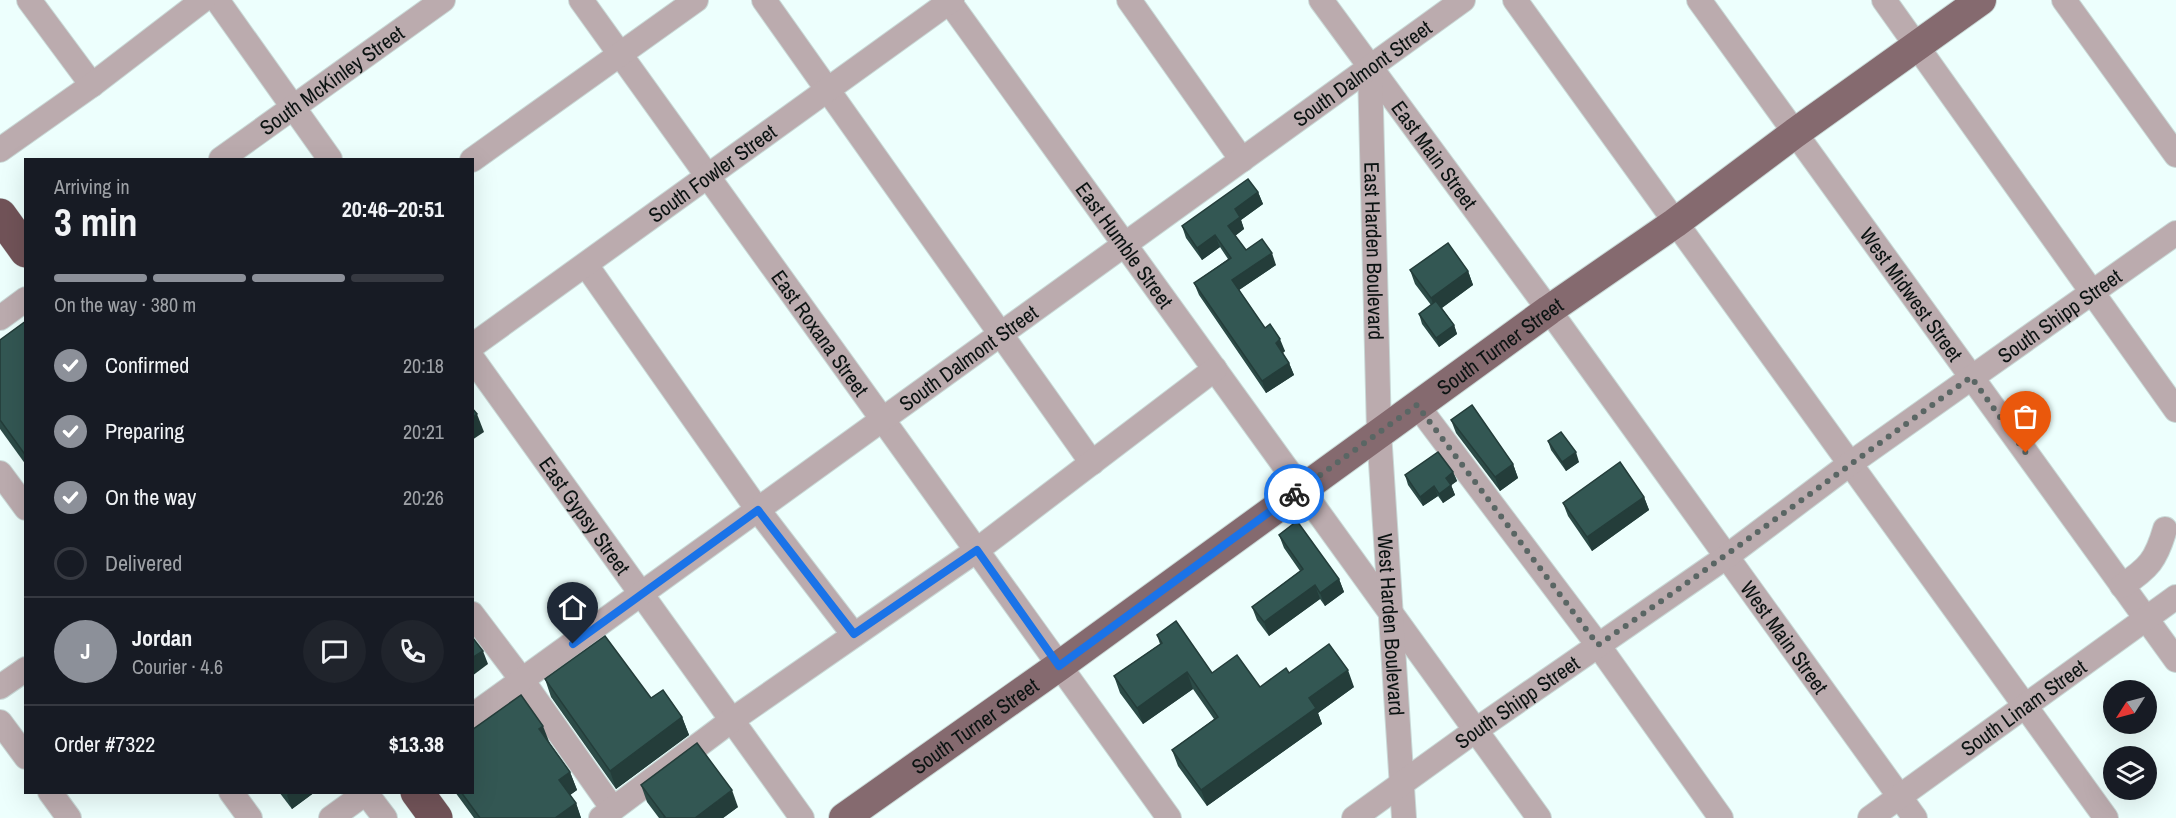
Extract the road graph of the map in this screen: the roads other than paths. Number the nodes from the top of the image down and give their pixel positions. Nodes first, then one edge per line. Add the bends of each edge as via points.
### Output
1 (28, 0) edge
2 (203, 0) edge
3 (217, 0) edge
4 (443, 0) edge
5 (581, 0) edge
6 (696, 0) edge
7 (764, 0) edge
8 (1129, 0) edge
9 (1321, 0) edge
10 (1464, 0) edge
11 (1515, 0) edge
12 (1699, 0) edge
13 (1884, 0) edge
14 (1981, 0) edge
15 (2064, 0) edge
16 (950, 1) edge
17 (1917, 45) junction
18 (620, 53) junction
19 (1370, 69) junction
20 (92, 86) junction
21 (828, 90) junction
22 (293, 107) junction
23 (1795, 133) junction
24 (0, 150) edge
25 (2176, 155) edge
26 (222, 158) edge
27 (329, 158) edge
28 (474, 159) edge
29 (1242, 160) junction
30 (708, 176) junction
31 (0, 215) edge
32 (1675, 223) junction
33 (2176, 233) edge
34 (1125, 244) junction
35 (24, 248) edge
36 (586, 265) junction
37 (2091, 293) junction
38 (24, 300) edge
39 (1549, 310) junction
40 (0, 318) edge
41 (1002, 333) junction
42 (474, 345) edge
43 (474, 361) edge
44 (1215, 369) junction
45 (1971, 377) junction
46 (1417, 405) junction
47 (2176, 410) edge
48 (884, 419) junction
49 (1379, 432) junction
50 (1092, 463) junction
51 (1851, 463) junction
52 (0, 472) edge
53 (1301, 488) junction
54 (24, 505) edge
55 (758, 510) junction
56 (2165, 529) dead end
57 (977, 550) junction
58 (1726, 557) junction
59 (2122, 586) junction
60 (642, 595) junction
61 (2176, 597) edge
62 (1391, 612) junction
63 (474, 617) edge
64 (2146, 619) junction
65 (854, 634) junction
66 (1598, 645) junction
67 (2176, 660) edge
68 (1059, 666) junction
69 (24, 670) edge
70 (522, 680) junction
71 (0, 687) edge
72 (2026, 706) junction
73 (474, 715) edge
74 (732, 720) junction
75 (0, 722) edge
76 (1476, 730) junction
77 (24, 755) edge
78 (1402, 784) junction
79 (51, 794) edge
80 (232, 794) edge
81 (363, 794) edge
82 (367, 794) edge
83 (1899, 797) junction
84 (607, 814) edge
85 (69, 818) edge
86 (250, 818) edge
87 (331, 818) edge
88 (385, 818) edge
89 (802, 818) edge
90 (844, 818) edge
91 (1169, 818) edge
92 (1354, 818) edge
93 (1404, 818) edge
94 (1539, 818) edge
95 (1721, 818) edge
96 (1870, 818) edge
97 (1915, 818) edge
98 (2106, 818) edge

1 - 20 street
2 - 20 street
3 - 22 street
4 - 22 street, South McKinley Street
5 - 18 street, East Roxana Street
6 - 18 street
7 - 21 street
8 - 29 street
9 - 19 street, East Main Street
10 - 19 street, South Dalmont Street
11 - 32 street
12 - 23 street, West Midwest Street
13 - 17 street
14 - 17 main road, South Turner Street
15 - 25 street
16 - 21 street, South Fowler Street
16 - 34 street, East Humble Street
17 - 23 main road, South Turner Street
17 - 37 street
18 - 28 street
18 - 30 street, East Roxana Street
19 - 29 street, South Dalmont Street
19 - 39 street, East Main Street
19 - 49 street, East Harden Boulevard
20 - 24 street
21 - 30 street, South Fowler Street
21 - 41 street
22 - 26 street, South McKinley Street
22 - 27 street
23 - 32 main road, South Turner Street
23 - 45 street, West Midwest Street
29 - 34 street, South Dalmont Street
30 - 36 street, South Fowler Street
30 - 48 street, East Roxana Street
31 - 35 highway
32 - 39 main road, South Turner Street
32 - 51 street
33 - 37 street, South Shipp Street
34 - 41 street, South Dalmont Street
34 - 44 street, East Humble Street
36 - 42 street, South Fowler Street
36 - 55 street
37 - 45 street, South Shipp Street
37 - 47 street
38 - 40 street
39 - 46 main road, South Turner Street
39 - 58 street, West Main Street
41 - 48 street, South Dalmont Street
41 - 50 street
43 - 60 street, East Gypsy Street
44 - 50 street
44 - 53 street, East Humble Street
45 - 51 street, South Shipp Street
45 - 59 street, West Midwest Street
46 - 49 main road, South Turner Street
46 - 66 street
48 - 55 street, South Dalmont Street
48 - 57 street, East Roxana Street
49 - 53 main road, South Turner Street
49 - 62 street, West Harden Boulevard
50 - 57 street
51 - 58 street, South Shipp Street
51 - 72 street
52 - 54 street
53 - 62 street, East Humble Street
53 - 68 main road, South Turner Street
55 - 60 street, South Dalmont Street
55 - 65 street
56 - 59 street via 2158,552
57 - 65 street
57 - 68 street, East Roxana Street
58 - 66 street, South Shipp Street
58 - 83 street, West Main Street
59 - 64 street, West Midwest Street
60 - 70 street, South Dalmont Street
60 - 74 street, East Gypsy Street
61 - 64 street, South Linam Street
62 - 76 street, East Humble Street
62 - 78 street, West Harden Boulevard
63 - 70 street
64 - 67 street, West Midwest Street
64 - 72 street, South Linam Street
65 - 74 street
66 - 76 street, South Shipp Street
66 - 95 street
68 - 90 main road, South Turner Street
68 - 91 street, East Roxana Street
69 - 71 street
70 - 73 street, South Dalmont Street
70 - 84 street
72 - 83 street, South Linam Street
72 - 98 street
74 - 84 street
74 - 89 street, East Gypsy Street
75 - 77 street
76 - 78 street, South Shipp Street
76 - 94 street, East Humble Street
78 - 92 street, South Shipp Street
78 - 93 street, West Harden Boulevard
79 - 85 street
80 - 86 street
81 - 87 street
82 - 88 street
83 - 96 street, South Linam Street
83 - 97 street, West Main Street

